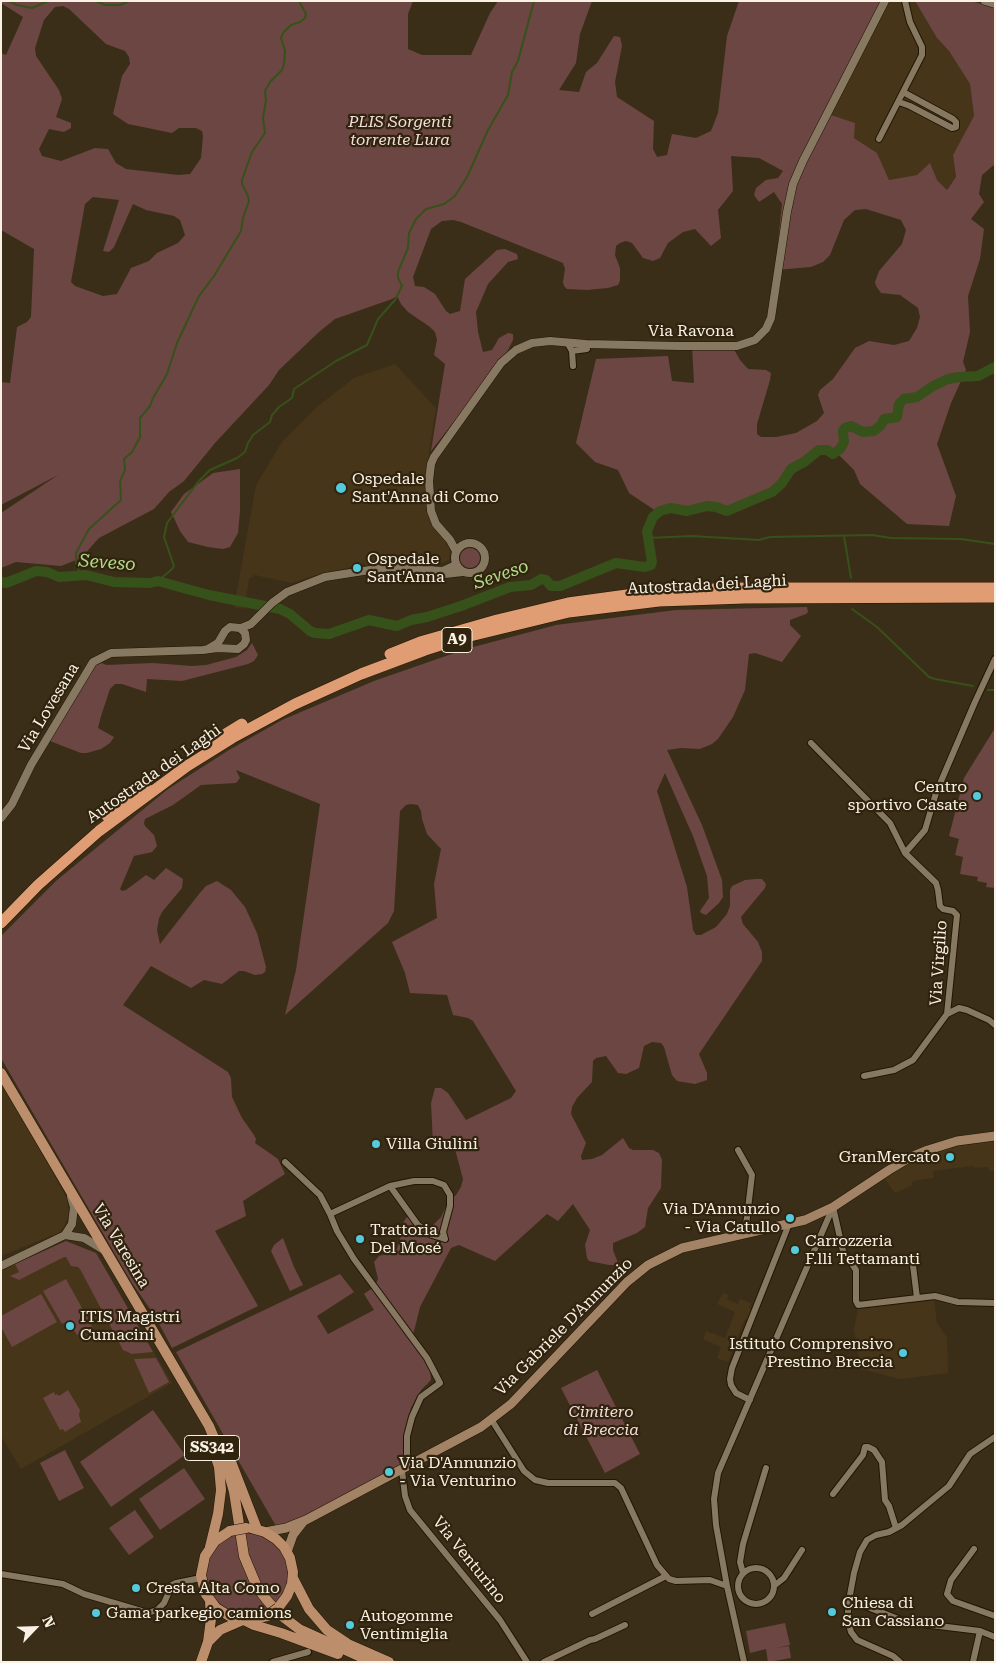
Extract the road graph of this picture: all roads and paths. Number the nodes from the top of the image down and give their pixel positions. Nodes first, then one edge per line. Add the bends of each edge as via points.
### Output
1 (885, 1) edge
2 (905, 1) edge
3 (985, 1) edge
4 (995, 4) edge
5 (903, 92) junction
6 (898, 102) junction
7 (938, 111) junction
8 (934, 118) junction
9 (879, 139) dead end
10 (568, 342) junction
11 (587, 349) dead end
12 (572, 351) junction
13 (573, 366) dead end
14 (451, 542) junction
15 (463, 544) junction
16 (456, 552) junction
17 (456, 565) junction
18 (463, 572) junction
19 (322, 580) junction
20 (995, 588) edge
21 (995, 597) edge
22 (259, 616) junction
23 (241, 628) junction
24 (223, 637) junction
25 (246, 637) junction
26 (229, 648) junction
27 (208, 649) junction
28 (995, 659) edge
29 (811, 743) dead end
30 (1, 818) edge
31 (905, 853) junction
32 (1, 913) edge
33 (1, 923) edge
34 (947, 1014) junction
35 (995, 1024) edge
36 (1, 1073) edge
37 (864, 1076) dead end
38 (995, 1136) edge
39 (738, 1150) dead end
40 (285, 1162) dead end
41 (390, 1186) junction
42 (68, 1188) junction
43 (833, 1207) junction
44 (330, 1214) junction
45 (89, 1220) junction
46 (72, 1224) junction
47 (789, 1224) junction
48 (745, 1234) junction
49 (65, 1235) junction
50 (108, 1253) junction
51 (912, 1257) dead end
52 (1, 1266) edge
53 (917, 1298) junction
54 (995, 1303) edge
55 (169, 1356) junction
56 (750, 1400) junction
57 (491, 1419) junction
58 (995, 1437) edge
59 (766, 1468) dead end
60 (404, 1469) junction
61 (833, 1494) dead end
62 (306, 1520) junction
63 (896, 1528) junction
64 (261, 1530) junction
65 (210, 1547) junction
66 (974, 1549) dead end
67 (802, 1550) dead end
68 (288, 1552) junction
69 (743, 1573) junction
70 (1, 1574) edge
71 (666, 1576) junction
72 (201, 1578) junction
73 (293, 1578) junction
74 (727, 1586) junction
75 (774, 1586) junction
76 (744, 1601) junction
77 (210, 1602) junction
78 (865, 1606) dead end
79 (732, 1608) junction
80 (592, 1614) dead end
81 (995, 1616) edge
82 (243, 1620) junction
83 (625, 1626) dead end
84 (980, 1631) junction
85 (995, 1637) edge
86 (208, 1642) junction
87 (308, 1652) dead end
88 (201, 1662) edge
89 (273, 1662) edge
90 (358, 1662) edge
91 (372, 1662) edge
92 (389, 1662) edge
93 (527, 1662) edge
94 (544, 1662) edge
95 (744, 1662) edge
96 (900, 1662) edge
97 (973, 1662) edge

1 - 10 street, Via Ravona via 793,184 771,318 761,335 737,346
2 - 5 street via 922,55
3 - 4 street
5 - 6 street
5 - 7 street
6 - 8 street
6 - 9 street
7 - 8 street
7 - 8 street via 956,122 956,127
10 - 12 street
10 - 14 street, Via Ravona via 532,343 504,359 434,457 429,481 431,511 436,524
11 - 12 street
12 - 13 street
14 - 15 street
14 - 16 street, Via Ravona
15 - 16 street
15 - 18 street via 478,546 485,558 478,571
16 - 17 street
17 - 18 street
17 - 19 street via 443,571 381,567
18 - 19 street via 437,575 390,570
19 - 22 street via 287,592
20 - 32 highway, Autostrada dei Laghi / A9 via 656,591 568,603 420,642 283,702 179,763 123,803
21 - 33 highway, Autostrada dei Laghi / A9 via 658,601 570,612 425,650 302,701 187,766 99,831
22 - 23 street
22 - 25 street
23 - 24 street via 230,627
23 - 25 street
24 - 26 street
24 - 27 street
25 - 26 street via 242,647
26 - 27 street, Via Lovesana
27 - 30 street, Via Lovesana via 111,652 93,662
28 - 31 street via 936,793 925,830
29 - 31 street, Via Virgilio via 890,823
31 - 34 street, Via Virgilio via 936,883 943,910 957,915
34 - 35 street, Via Virgilio via 959,1008
34 - 37 street via 912,1060 894,1070
36 - 42 main road, Via Varesina
38 - 43 main road, Via Gabriele D'Annunzio via 957,1141 910,1157
39 - 48 street via 752,1175
40 - 44 street via 320,1195
41 - 41 street via 414,1181 433,1181 444,1185 450,1195 443,1232 445,1239 418,1225
41 - 44 street
42 - 45 main road, Via Varesina
42 - 46 street via 74,1207
43 - 47 main road, Via Gabriele D'Annunzio
43 - 53 street via 843,1251 856,1270 858,1304
43 - 56 street
44 - 60 street, Via Venturino via 354,1259 427,1358 440,1383 421,1397 412,1418
45 - 46 street
45 - 50 main road, Via Varesina
46 - 49 street
47 - 48 main road, Via Gabriele D'Annunzio
47 - 56 street via 732,1368 730,1385 736,1393
48 - 57 main road, Via Gabriele D'Annunzio via 682,1248 648,1264 511,1404
49 - 50 street via 84,1238
49 - 52 street
50 - 55 main road, Via Varesina
51 - 53 street
53 - 54 street via 935,1296 958,1302
55 - 64 main road, SS342 via 188,1379 219,1431
55 - 65 main road, SS342 via 182,1389 211,1443 219,1467 220,1502
55 - 91 main road, Via Varesina via 210,1426 223,1456 234,1492 244,1556 266,1599 299,1629
56 - 74 street via 718,1474 714,1499
57 - 60 main road, Via Gabriele D'Annunzio
57 - 71 street via 524,1471 535,1480 548,1483 615,1483 621,1488 657,1565
58 - 63 street via 970,1454 949,1486
59 - 69 street via 743,1544 740,1562
60 - 62 main road, Via Gabriele D'Annunzio
60 - 93 street, Via Venturino via 405,1496 410,1510 500,1620
61 - 63 street via 863,1455 865,1447 874,1450 882,1462 885,1500
62 - 64 main road, Via Gabriele D'Annunzio via 286,1528
62 - 68 main road, Via Gabriele D'Annunzio via 293,1535
63 - 96 street via 867,1540 860,1552 848,1606 848,1621 857,1640
64 - 65 main road, bridge via 230,1531
64 - 68 main road
65 - 72 main road via 202,1563
66 - 81 street via 951,1580 947,1594 953,1601
67 - 75 street via 784,1578
68 - 73 main road
69 - 75 street via 754,1568 765,1570
69 - 76 street via 738,1584
70 - 72 street via 63,1584 148,1614 164,1603 172,1586 180,1581
71 - 74 street via 676,1581 710,1580
71 - 80 street
72 - 77 main road
73 - 82 main road, bridge via 289,1593 278,1608 267,1616
73 - 92 main road via 309,1609 327,1630 348,1644
74 - 79 street
75 - 76 street via 774,1592 767,1601 756,1605
76 - 79 street
77 - 82 main road via 225,1614
77 - 86 main road
78 - 84 street via 906,1622
79 - 95 street
82 - 86 main road via 220,1630
82 - 90 main road
83 - 94 street
84 - 85 street
84 - 97 street
86 - 88 main road
87 - 89 street

